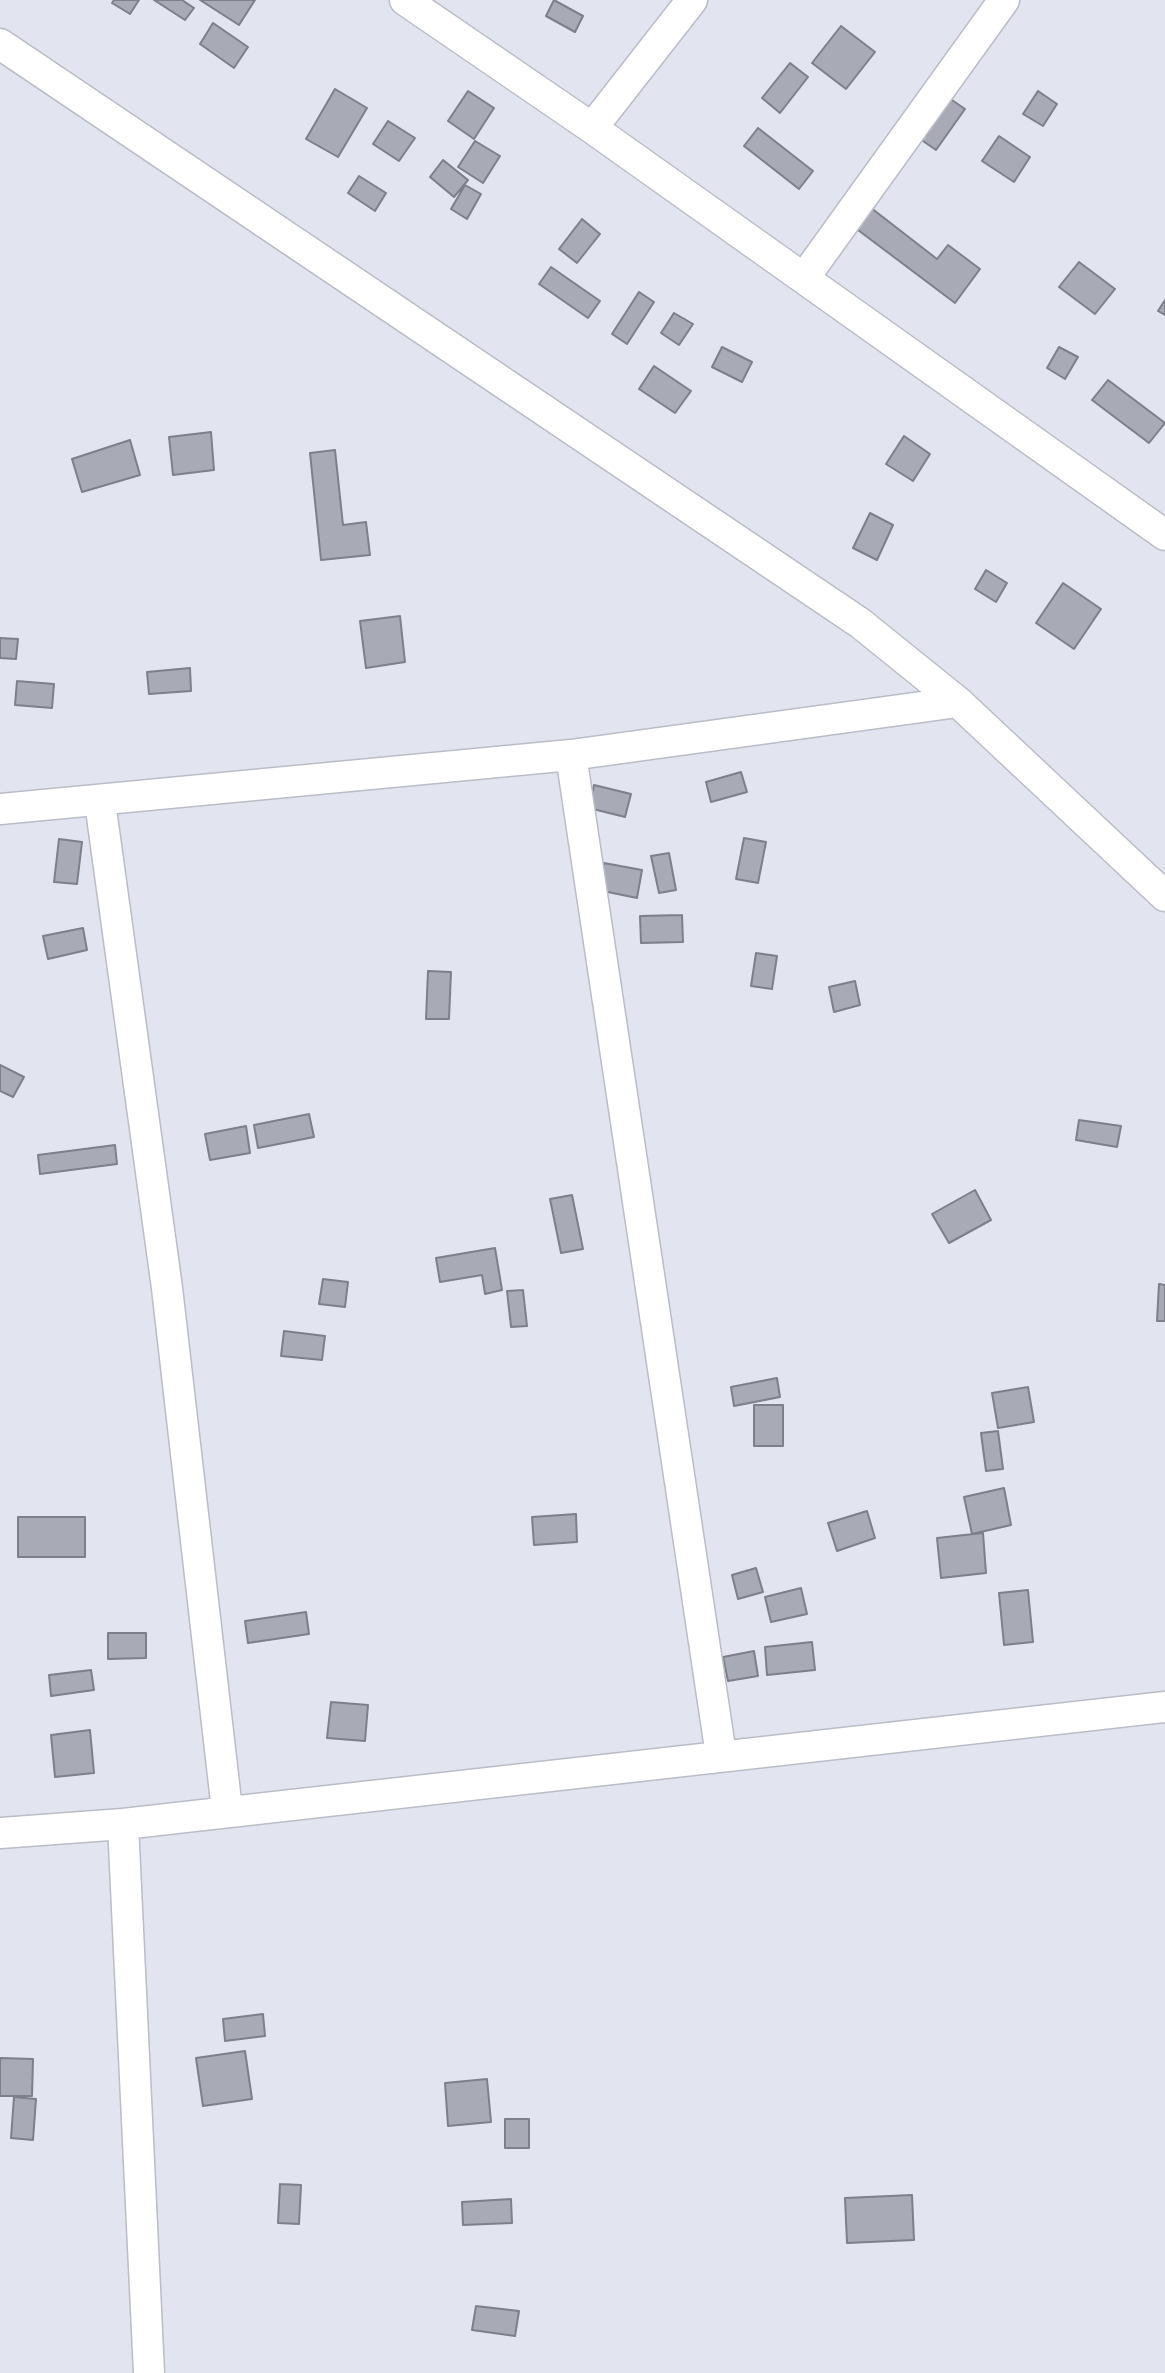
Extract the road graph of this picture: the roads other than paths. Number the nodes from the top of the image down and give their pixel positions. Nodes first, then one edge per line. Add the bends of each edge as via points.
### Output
1 (405, 0) edge
2 (692, 0) edge
3 (1004, 0) edge
4 (0, 44) edge
5 (592, 128) junction
6 (804, 278) junction
7 (1164, 532) edge
8 (958, 702) junction
9 (571, 755) junction
10 (100, 802) junction
11 (0, 809) edge
12 (1165, 896) edge
13 (1165, 1707) edge
14 (720, 1755) junction
15 (227, 1810) junction
16 (123, 1824) junction
17 (0, 1833) edge
18 (149, 2373) edge

1 - 5 street
2 - 5 street
3 - 6 street
4 - 8 street via 860,623
5 - 6 street
6 - 7 street
8 - 9 street
8 - 12 street
9 - 10 street
9 - 14 street
10 - 11 street
10 - 15 street via 167,1287
13 - 14 street
14 - 15 street
15 - 16 street
16 - 17 street
16 - 18 street

